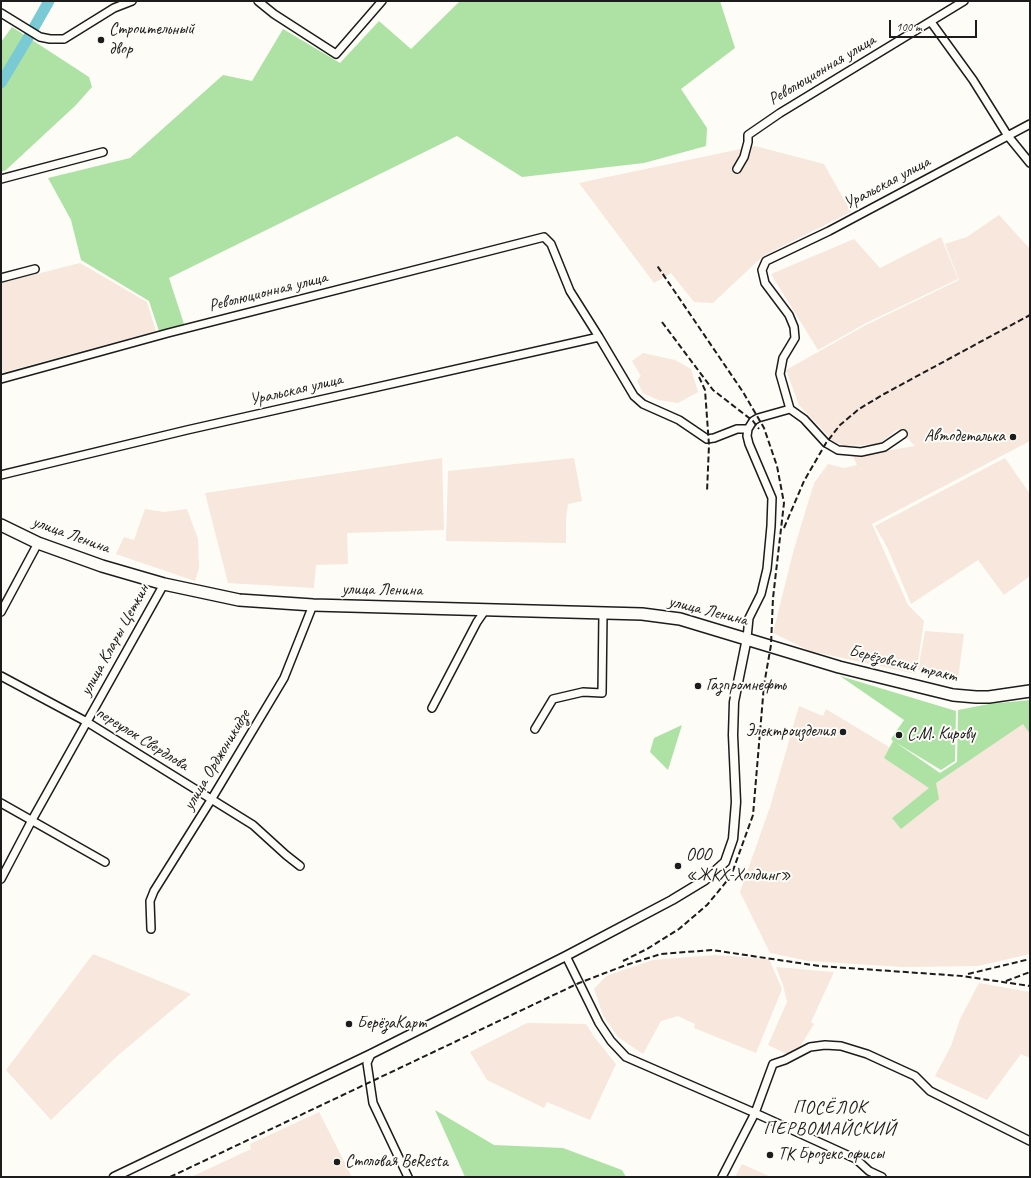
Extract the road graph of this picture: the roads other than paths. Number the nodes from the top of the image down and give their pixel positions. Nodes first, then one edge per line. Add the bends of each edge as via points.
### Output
1 (132, 1) edge
2 (259, 1) edge
3 (382, 1) edge
4 (964, 1) edge
5 (1, 13) edge
6 (931, 22) junction
7 (1030, 124) edge
8 (1008, 136) junction
9 (103, 152) dead end
10 (1030, 163) edge
11 (737, 169) dead end
12 (1, 179) edge
13 (35, 269) dead end
14 (1, 278) edge
15 (599, 337) junction
16 (1, 379) edge
17 (790, 409) junction
18 (748, 429) junction
19 (903, 434) dead end
20 (1, 475) edge
21 (1, 525) edge
22 (38, 543) junction
23 (164, 584) junction
24 (313, 605) junction
25 (486, 609) junction
26 (1, 612) edge
27 (603, 613) junction
28 (747, 638) junction
29 (771, 646) joint
30 (1, 676) edge
31 (1030, 691) edge
32 (432, 708) dead end
33 (87, 722) junction
34 (535, 729) dead end
35 (211, 800) junction
36 (1, 803) edge
37 (32, 820) junction
38 (105, 862) dead end
39 (300, 866) dead end
40 (1, 879) edge
41 (151, 929) dead end
42 (566, 956) junction
43 (371, 1054) junction
44 (755, 1113) junction
45 (1030, 1141) edge
46 (114, 1177) edge
47 (408, 1177) edge
48 (722, 1177) edge
49 (882, 1177) edge

1 - 5 street via 114,8 64,38 40,37
2 - 3 street via 274,14 336,54
4 - 6 street, Революционная улица
6 - 8 street via 973,80
6 - 11 street, Революционная улица via 748,135 744,157
7 - 8 street, Уральская улица
8 - 10 street
8 - 17 street, Уральская улица via 829,231 766,261 762,270 765,283 789,315 794,327 795,338 783,358 780,374
9 - 12 street
13 - 14 street
15 - 16 street, Революционная улица via 570,291 551,244 544,237 168,332
15 - 18 street via 634,396 643,404 679,420 708,439 737,429
15 - 20 street, Уральская улица via 187,430
17 - 18 street via 758,418
17 - 19 street via 804,419 826,443 838,450 860,452 884,448
18 - 28 street via 749,444 772,498 767,569 761,594 749,618
21 - 22 main road, улица Ленина
22 - 23 main road, улица Ленина via 102,566
22 - 26 street
23 - 24 main road, улица Ленина via 239,600
23 - 33 street, улица Клары Цеткин
24 - 25 main road, улица Ленина
24 - 35 street, улица Орджоникидзе via 284,678
25 - 27 main road, улица Ленина
25 - 32 street
27 - 28 main road, улица Ленина via 642,614 680,619
27 - 34 street via 602,693 583,692 552,699
28 - 29 main road, улица Ленина
28 - 42 street via 734,702 736,802 733,839 725,862 705,880 672,900
29 - 31 main road, Берёзовский тракт via 953,695 976,698
30 - 33 street, переулок Свердлова
33 - 35 street, переулок Свердлова
33 - 37 street, улица Клары Цеткин
35 - 39 street, переулок Свердлова via 253,825
35 - 41 street, улица Орджоникидзе via 154,891 150,901
36 - 37 street
37 - 38 street
37 - 40 street, улица Клары Цеткин
42 - 43 street
42 - 44 street via 599,1023 626,1057
43 - 46 street
43 - 47 street via 367,1064 373,1103
44 - 45 street via 773,1064 810,1047 825,1044 867,1054 915,1076 930,1091
44 - 48 street
44 - 49 street via 856,1159

